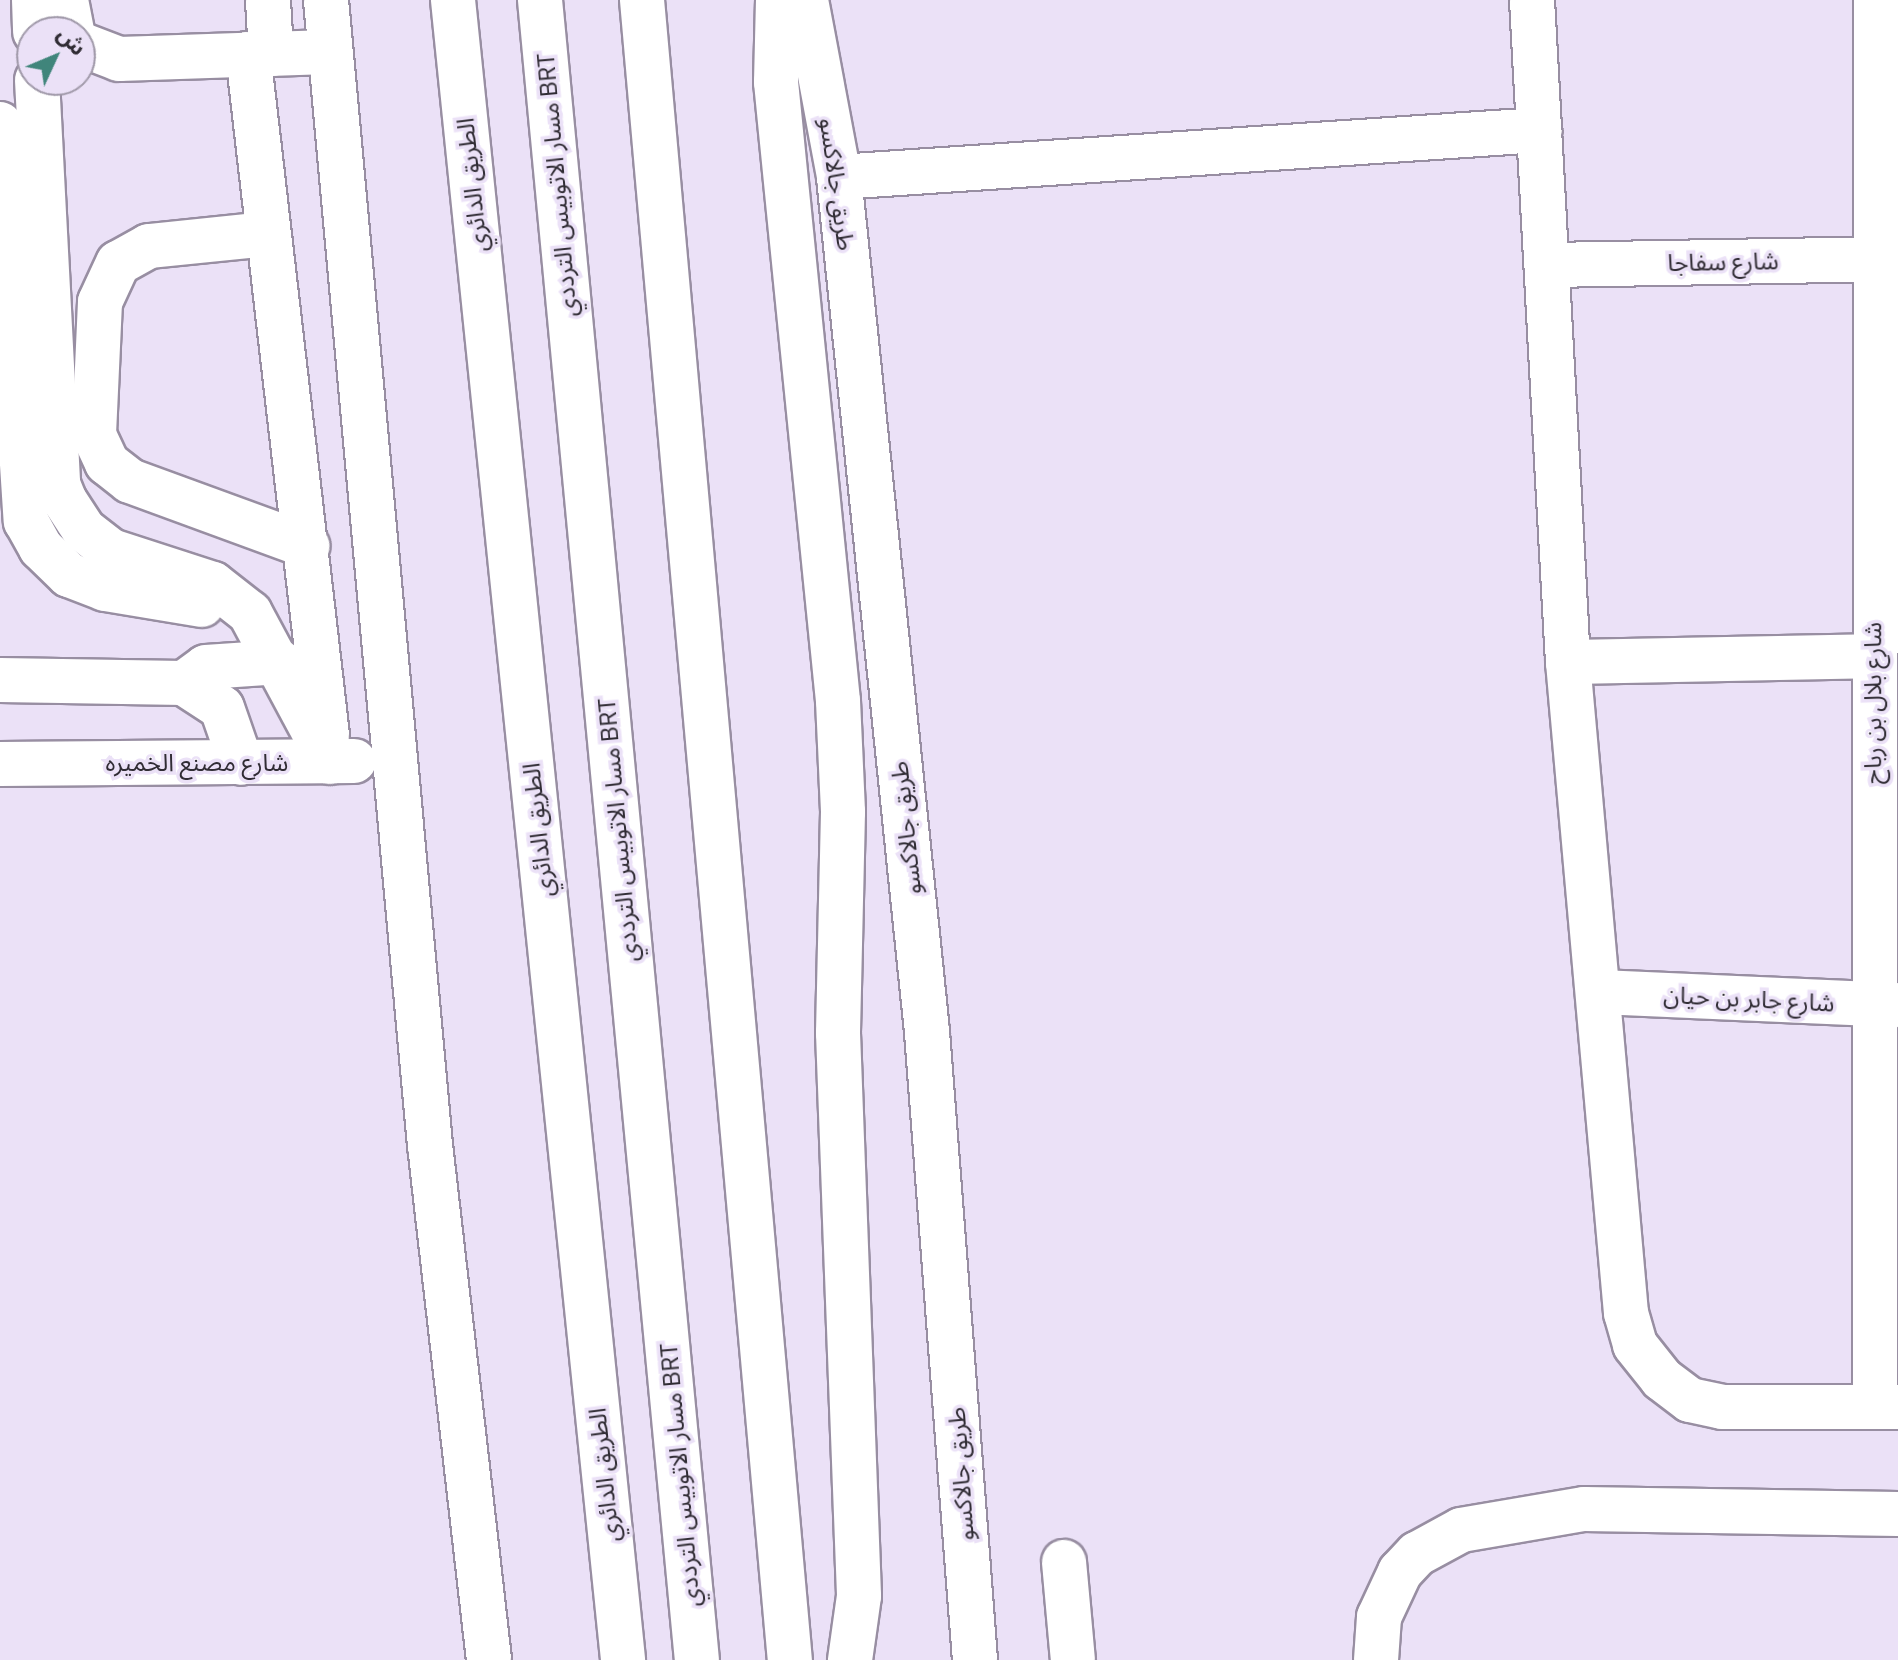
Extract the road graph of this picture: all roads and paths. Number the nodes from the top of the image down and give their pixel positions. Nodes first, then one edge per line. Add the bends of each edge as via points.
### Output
1 (268, 0) edge
2 (326, 0) edge
3 (453, 0) edge
4 (540, 0) edge
5 (642, 0) edge
6 (778, 0) edge
7 (806, 0) edge
8 (1532, 0) edge
9 (1876, 0) edge
10 (96, 50) edge
11 (329, 52) junction
12 (260, 54) junction
13 (38, 96) edge
14 (0, 124) edge
15 (1539, 130) junction
16 (839, 177) junction
17 (267, 234) junction
18 (1887, 260) edge
19 (47, 264) junction
20 (1548, 265) junction
21 (109, 275) junction
22 (13, 520) edge
23 (245, 522) junction
24 (308, 546) junction
25 (1886, 566) edge
26 (241, 604) junction
27 (1873, 656) junction
28 (280, 662) junction
29 (1568, 662) junction
30 (0, 680) edge
31 (184, 683) junction
32 (394, 758) junction
33 (330, 762) junction
34 (241, 763) junction
35 (0, 764) edge
36 (1599, 992) junction
37 (1884, 1005) edge
38 (1887, 1407) edge
39 (1898, 1514) edge
40 (1064, 1562) dead end
41 (489, 1660) edge
42 (623, 1660) edge
43 (697, 1660) edge
44 (790, 1660) edge
45 (850, 1660) edge
46 (975, 1660) edge
47 (1073, 1660) edge
48 (1376, 1660) edge

1 - 12 main road
2 - 11 main road
3 - 42 main road, الطريق الدائري
4 - 43 main road, مسار الاتوبيس الترددي BRT
5 - 44 main road
6 - 45 main road via 776,82 839,717 838,1033 859,1596
7 - 16 main road, طريق جالاكسو
8 - 15 main road
9 - 18 main road, شارع بلال بن رباح
10 - 12 main road via 119,59
11 - 12 main road
11 - 32 main road
12 - 17 main road
13 - 19 main road
14 - 22 main road
15 - 16 main road
15 - 20 main road
16 - 46 main road, طريق جالاكسو via 927,1032
17 - 21 main road via 149,246 127,255
17 - 24 main road
18 - 20 main road, شارع سفاجا
18 - 25 main road, شارع بلال بن رباح
19 - 21 main road
19 - 26 main road via 58,484 73,516 111,551
20 - 29 main road
21 - 23 main road via 100,302 99,450 130,481
22 - 26 main road via 53,563 87,583
23 - 24 main road
23 - 26 main road
24 - 33 main road
25 - 27 main road, شارع بلال بن رباح
26 - 28 main road
27 - 29 main road
27 - 37 main road, شارع بلال بن رباح
28 - 31 main road via 206,667
28 - 33 main road
29 - 36 main road
30 - 31 main road
31 - 34 main road via 222,708
32 - 33 main road, شارع مصنع الخميره
32 - 41 main road via 430,1145
33 - 34 main road, شارع مصنع الخميره
34 - 35 main road, شارع مصنع الخميره
36 - 37 main road, شارع جابر بن حيان
36 - 38 main road via 1626,1313 1635,1345 1662,1379 1690,1400 1722,1407
37 - 38 main road, شارع بلال بن رباح
39 - 48 main road via 1584,1509 1461,1530 1438,1540 1400,1572 1379,1617
40 - 47 main road

